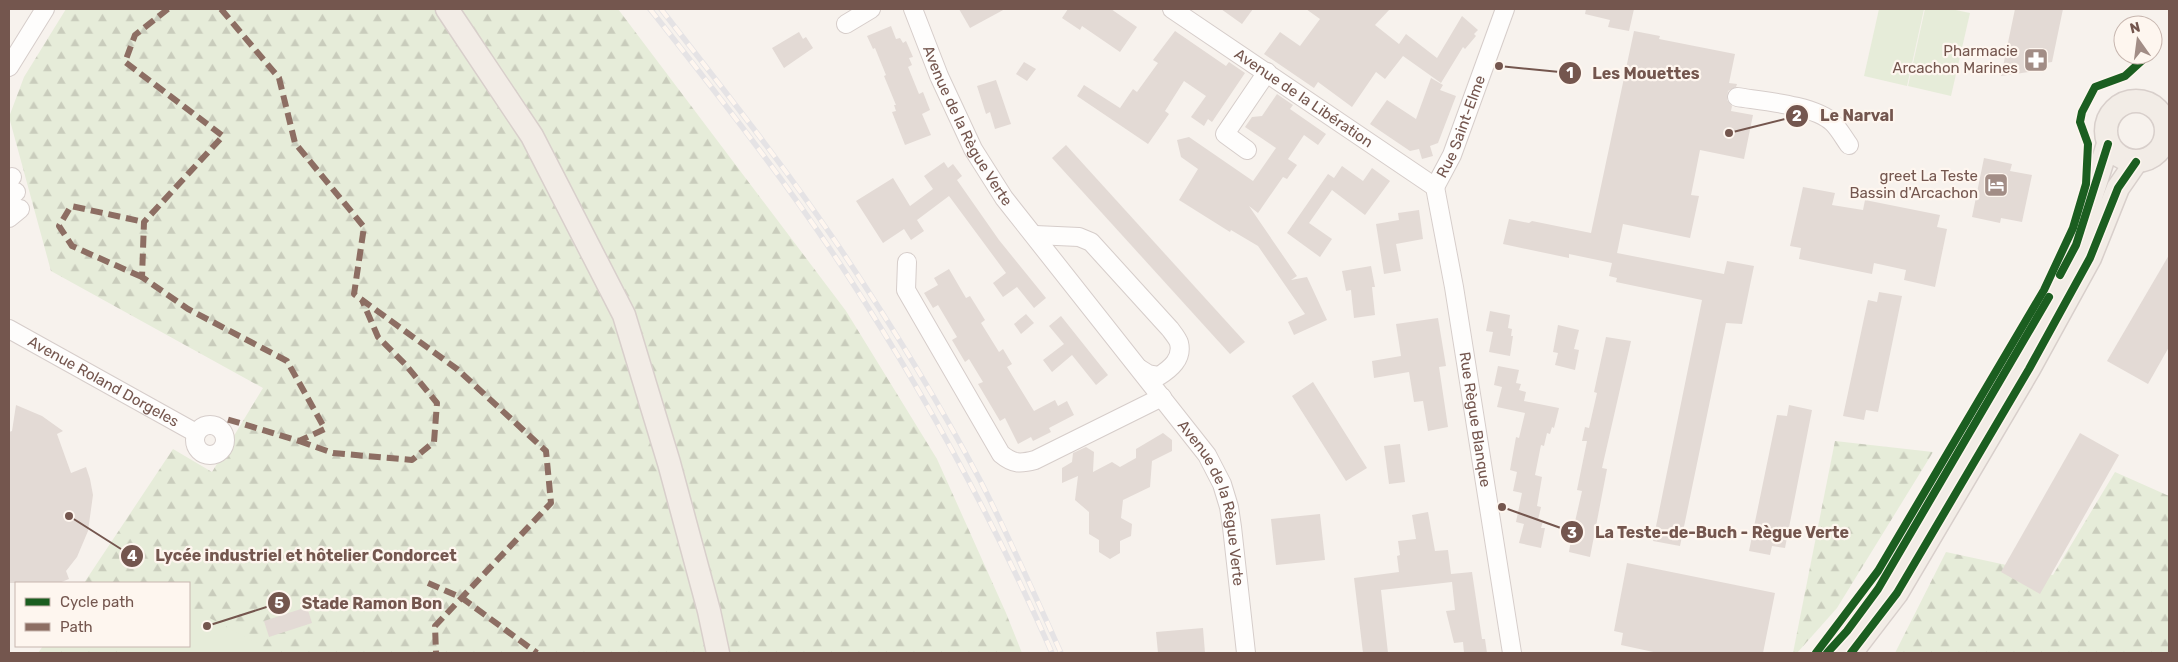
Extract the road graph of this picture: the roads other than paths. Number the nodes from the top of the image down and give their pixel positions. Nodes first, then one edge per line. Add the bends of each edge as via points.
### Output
1 (32, 9) edge
2 (46, 9) edge
3 (447, 9) edge
4 (872, 9) edge
5 (913, 9) edge
6 (1172, 9) edge
7 (1505, 9) edge
8 (846, 24) dead end
9 (9, 46) edge
10 (9, 67) edge
11 (1267, 72) junction
12 (1737, 97) dead end
13 (2164, 103) edge
14 (2108, 144) junction
15 (1849, 145) dead end
16 (1247, 150) dead end
17 (2136, 162) junction
18 (1435, 186) junction
19 (1035, 235) junction
20 (907, 262) dead end
21 (9, 329) edge
22 (1139, 368) junction
23 (1162, 397) junction
24 (196, 434) dead end
25 (718, 653) edge
26 (1246, 653) edge
27 (1512, 653) edge
28 (1827, 653) edge
29 (1851, 653) edge

1 - 9 street
2 - 10 street
3 - 25 main road via 532,136 624,315 669,463
4 - 8 street
5 - 19 street, Avenue de la Règue Verte via 973,149 1004,198
6 - 11 street, Avenue de la Libération
7 - 18 street, Rue Saint-Elme via 1452,155
11 - 16 street via 1225,134
11 - 18 street, Avenue de la Libération
12 - 15 street via 1818,114 1833,122
13 - 14 main road via 2134,101 2118,107 2107,124
13 - 17 main road via 2167,130 2162,149 2155,156
14 - 17 main road via 2119,157
14 - 28 main road via 2076,245 2035,322 1878,589
17 - 29 main road via 2118,188 2090,258 2029,369 1897,593
18 - 27 street, Rue Règue Blanque
19 - 22 street, Avenue de la Règue Verte
19 - 22 street via 1079,236 1091,242 1170,329 1179,344 1178,358 1171,368 1159,376
20 - 23 street via 906,290 1001,454 1010,462 1021,464 1035,460
21 - 24 street, Avenue Roland Dorgeles
22 - 23 street, Avenue de la Règue Verte
23 - 26 street, Avenue de la Règue Verte via 1207,455 1222,484 1232,527

